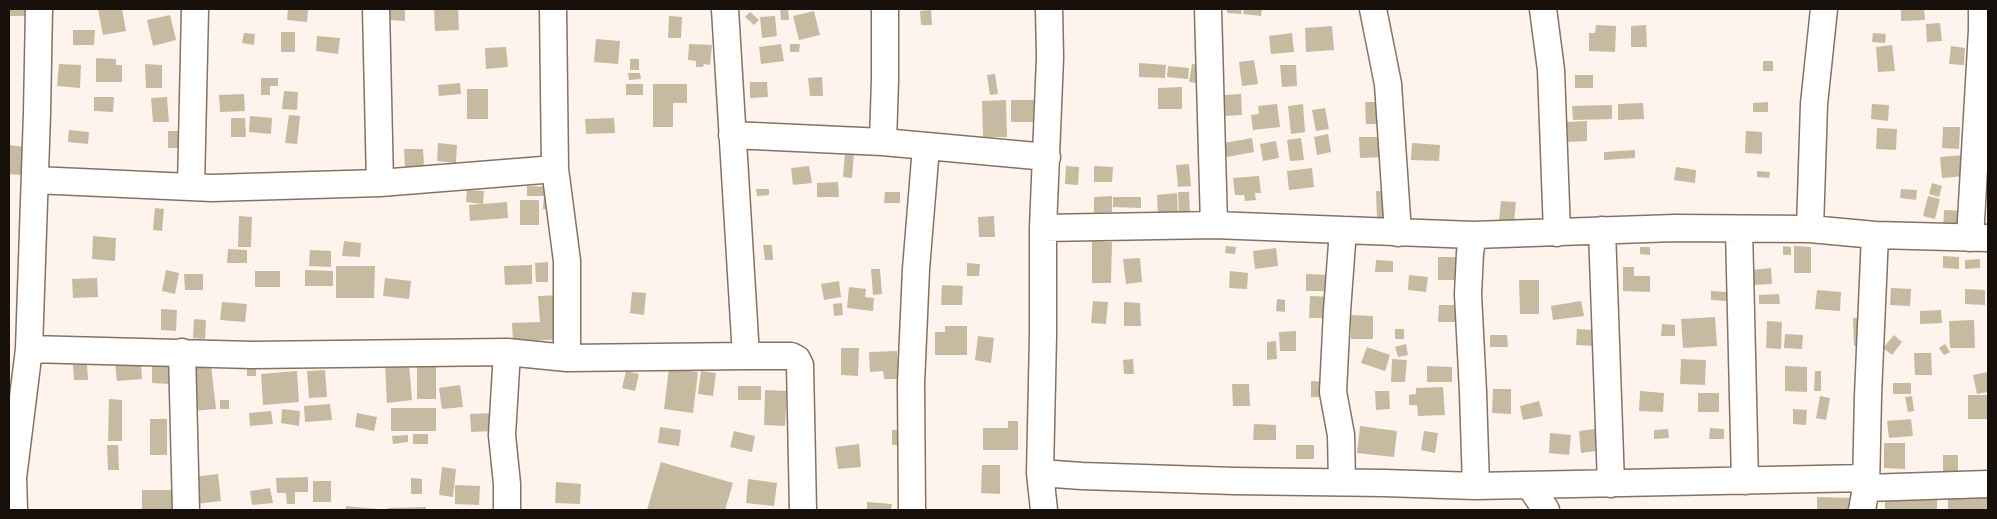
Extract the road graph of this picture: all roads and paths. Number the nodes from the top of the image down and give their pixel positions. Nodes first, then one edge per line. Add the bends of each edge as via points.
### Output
1 (39, 9) edge
2 (195, 9) edge
3 (376, 9) edge
4 (554, 9) edge
5 (725, 9) edge
6 (885, 9) edge
7 (1049, 9) edge
8 (1208, 9) edge
9 (1372, 9) edge
10 (1543, 9) edge
11 (1824, 9) edge
12 (1982, 9) edge
13 (732, 135) junction
14 (883, 142) junction
15 (926, 147) junction
16 (1047, 157) junction
17 (555, 169) junction
18 (35, 180) junction
19 (380, 183) junction
20 (191, 187) junction
21 (1214, 225) junction
22 (1043, 228) junction
23 (1739, 229) junction
24 (1810, 229) junction
25 (1343, 230) junction
26 (1602, 230) junction
27 (1398, 233) junction
28 (1557, 233) junction
29 (1473, 235) junction
30 (1875, 236) junction
31 (1979, 238) edge
32 (29, 349) junction
33 (182, 352) junction
34 (507, 352) junction
35 (746, 356) junction
36 (566, 358) junction
37 (1040, 473) junction
38 (1744, 481) junction
39 (1342, 482) junction
40 (1610, 484) junction
41 (1988, 484) edge
42 (1476, 486) junction
43 (1530, 486) junction
44 (1864, 492) edge
45 (14, 510) edge
46 (186, 510) edge
47 (507, 510) edge
48 (803, 510) edge
49 (912, 510) edge
50 (1044, 510) edge
51 (1546, 510) edge

1 - 18 street
2 - 20 street
3 - 19 street
4 - 17 street
5 - 13 street
6 - 14 street
7 - 16 street
8 - 21 street
9 - 27 street via 1388,84
10 - 28 street via 1550,70
11 - 24 street via 1814,104
12 - 31 street
13 - 14 street
13 - 35 street
14 - 15 street
15 - 16 street
15 - 49 street via 911,384
16 - 22 street
17 - 19 street
17 - 36 street via 567,261
18 - 20 street
18 - 32 street
19 - 20 street
21 - 22 street
21 - 25 street
22 - 37 street
23 - 24 street
23 - 26 street
23 - 38 street
24 - 30 street
25 - 27 street
25 - 39 street via 1333,392 1341,435
26 - 28 street
26 - 40 street
27 - 29 street
28 - 29 street
29 - 42 street via 1468,294
30 - 31 street
30 - 44 street
32 - 33 street
32 - 45 street via 14,478
33 - 34 street via 252,355
33 - 46 street
34 - 36 street
34 - 47 street via 502,435
35 - 36 street
35 - 48 street via 791,356 800,365
37 - 39 street
37 - 50 street
38 - 40 street
38 - 44 street
39 - 42 street
40 - 43 street
41 - 44 street
42 - 43 street
43 - 51 street

